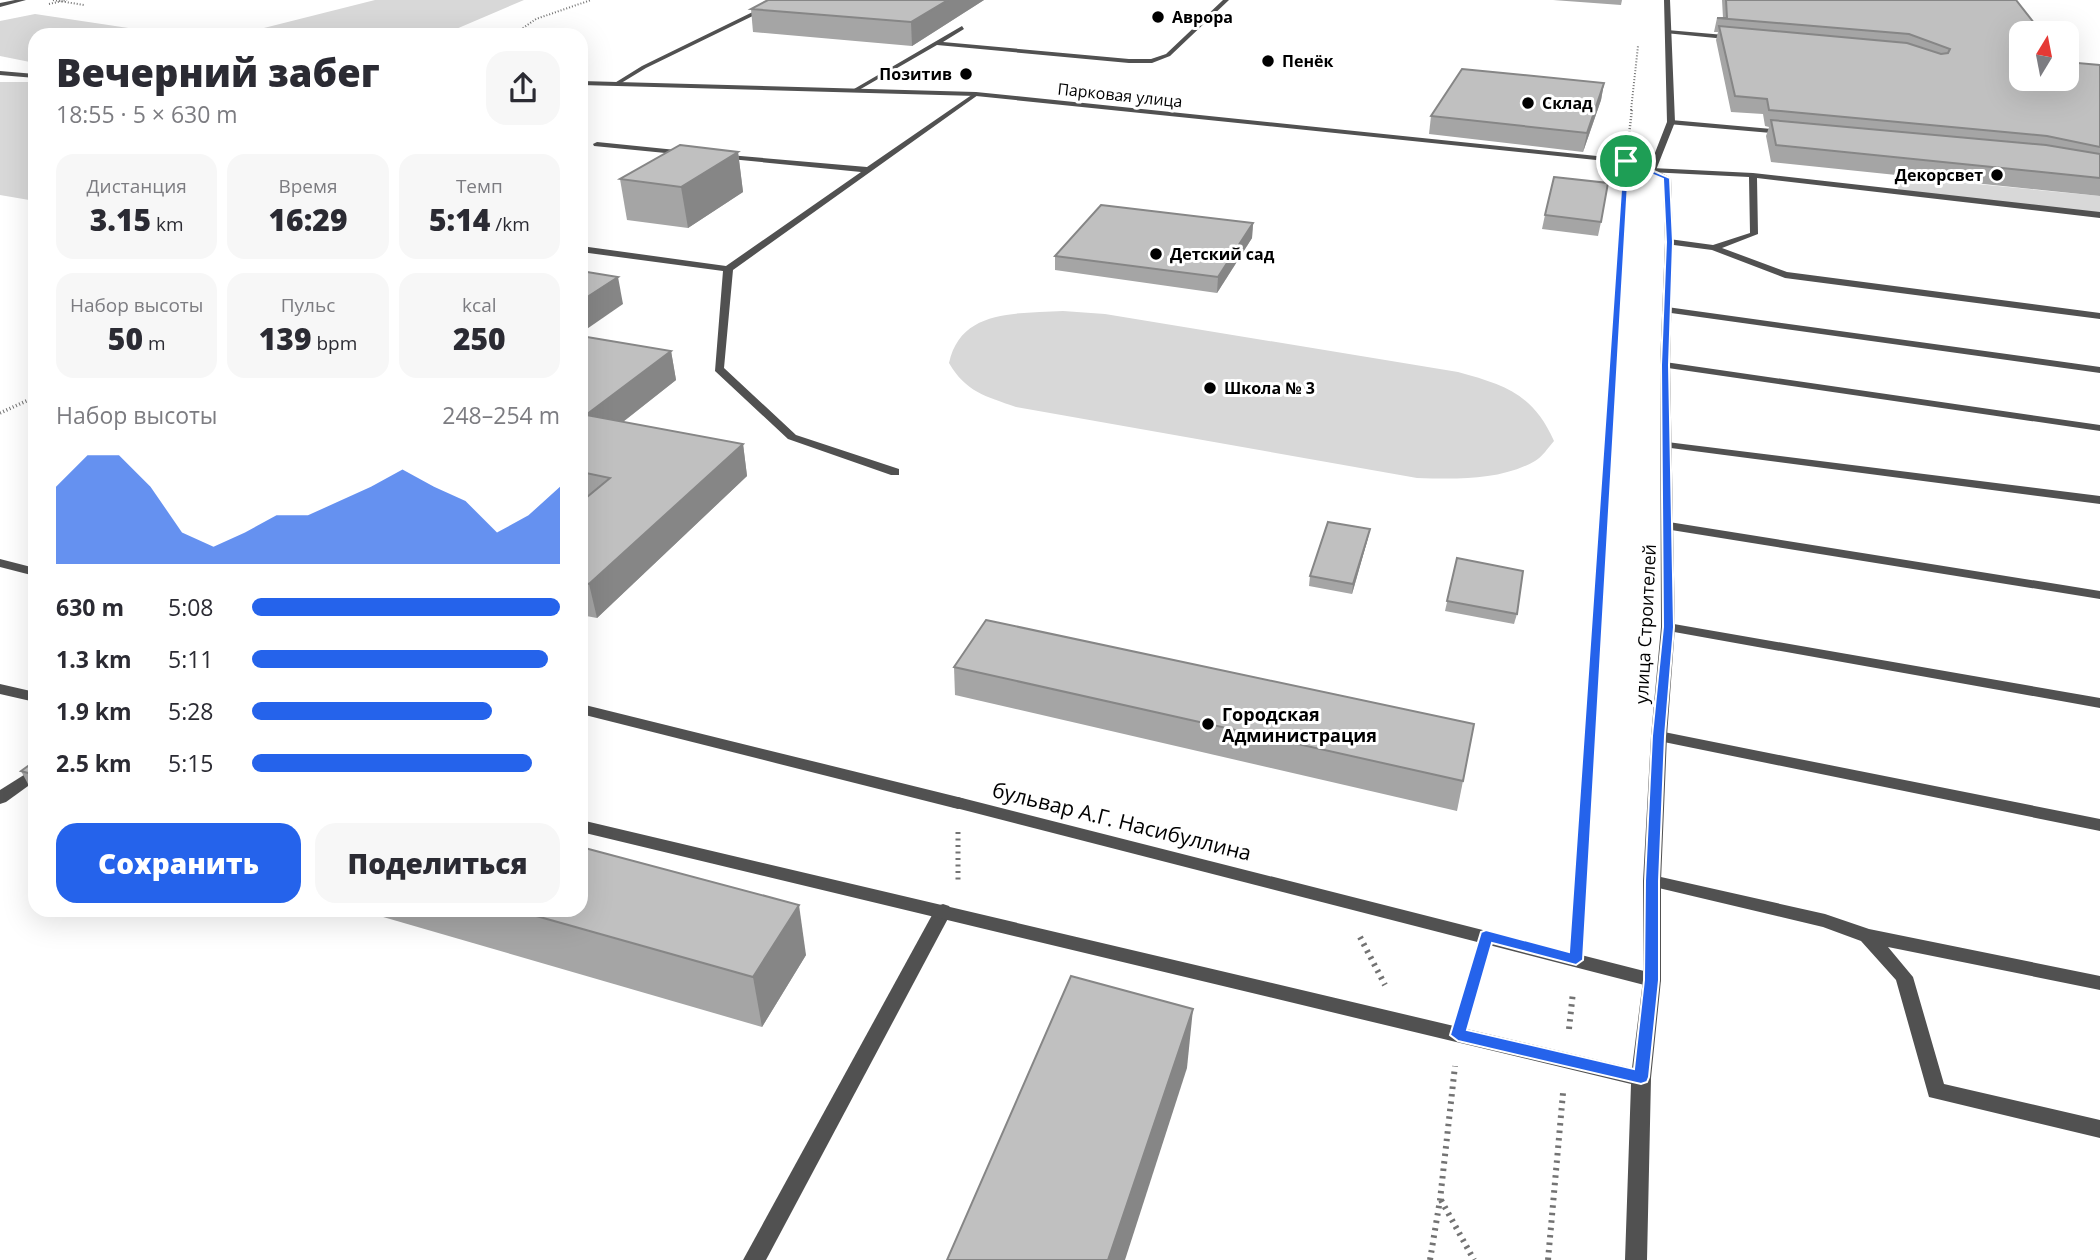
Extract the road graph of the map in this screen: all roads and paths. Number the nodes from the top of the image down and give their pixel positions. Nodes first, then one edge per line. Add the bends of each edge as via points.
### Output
1 (23, 0) edge
2 (53, 0) edge
3 (591, 0) edge
4 (1226, 0) edge
5 (1667, 0) edge
6 (778, 2) edge
7 (0, 5) edge
8 (84, 5) dead end
9 (523, 28) edge
10 (962, 28) dead end
11 (1667, 32) junction
12 (1743, 38) edge
13 (1639, 39) dead end
14 (937, 43) junction
15 (0, 73) edge
16 (28, 75) edge
17 (588, 83) edge
18 (616, 84) junction
19 (857, 89) junction
20 (976, 94) junction
21 (1671, 122) junction
22 (1793, 133) edge
23 (597, 144) dead end
24 (692, 153) edge
25 (706, 155) edge
26 (1626, 161) junction
27 (869, 170) junction
28 (1653, 170) junction
29 (1753, 175) junction
30 (2100, 215) edge
31 (1670, 242) junction
32 (1714, 248) junction
33 (588, 250) edge
34 (728, 269) junction
35 (1667, 310) junction
36 (2100, 316) edge
37 (1665, 365) junction
38 (2100, 370) edge
39 (28, 400) edge
40 (0, 413) edge
41 (2100, 429) edge
42 (1667, 445) junction
43 (895, 472) dead end
44 (2100, 500) edge
45 (1669, 526) junction
46 (0, 563) edge
47 (28, 570) edge
48 (2100, 594) edge
49 (1668, 627) junction
50 (0, 689) edge
51 (28, 695) edge
52 (2100, 703) edge
53 (588, 711) edge
54 (1659, 736) junction
55 (28, 778) edge
56 (0, 798) edge
57 (958, 803) junction
58 (2100, 825) edge
59 (588, 829) edge
60 (1652, 881) junction
61 (1340, 899) junction
62 (951, 914) junction
63 (1486, 936) junction
64 (1867, 936) junction
65 (1576, 960) junction
66 (1652, 980) junction
67 (2100, 983) edge
68 (1405, 1022) junction
69 (1458, 1035) junction
70 (1567, 1059) junction
71 (1641, 1077) junction
72 (2100, 1129) edge
73 (1440, 1199) junction
74 (754, 1260) edge
75 (1430, 1260) edge
76 (1474, 1260) edge
77 (1548, 1260) edge
78 (1636, 1260) edge

1 - 7 street
2 - 8 path
3 - 9 path
4 - 14 street via 1168,55 1152,61
5 - 11 street
6 - 18 street
10 - 14 street
11 - 12 street
11 - 21 street
13 - 26 path
14 - 19 street
15 - 16 street
17 - 18 street, Парковая улица
18 - 19 street, Парковая улица
19 - 20 street, Парковая улица
20 - 26 street, Парковая улица
20 - 27 street
21 - 22 street
21 - 28 street
23 - 24 street
25 - 27 street
26 - 28 street, Парковая улица
26 - 65 path
27 - 34 street
28 - 29 street, Парковая улица
28 - 31 street, улица Строителей via 1667,178
29 - 30 street, Парковая улица
29 - 32 street via 1754,233
31 - 32 street
31 - 35 street, улица Строителей
32 - 36 street via 1785,275
33 - 34 street
34 - 43 street via 719,369 792,437
35 - 37 street, улица Строителей
35 - 38 street
37 - 41 street
37 - 42 street, улица Строителей
39 - 40 path
42 - 44 street
42 - 45 street, улица Строителей
45 - 48 street
45 - 49 street, улица Строителей
46 - 47 street
49 - 52 street
49 - 54 street, улица Строителей
50 - 51 street
53 - 57 street, бульвар А.Г. Насибуллина
54 - 58 street
54 - 60 street, улица Строителей
55 - 56 street
57 - 61 street, бульвар А.Г. Насибуллина
57 - 62 path
59 - 62 street
60 - 64 street via 1825,921
60 - 66 street, улица Строителей
61 - 63 street, бульвар А.Г. Насибуллина
61 - 68 path
62 - 68 street
62 - 74 street
63 - 65 street, бульвар А.Г. Насибуллина
63 - 69 path
64 - 67 street
64 - 72 street via 1904,976 1936,1091
65 - 66 street, бульвар А.Г. Насибуллина
65 - 70 path
66 - 71 street, улица Строителей
68 - 69 street
69 - 70 street
69 - 73 path
70 - 71 street
70 - 77 path
71 - 78 street, улица Строителей
73 - 75 path
73 - 76 path

